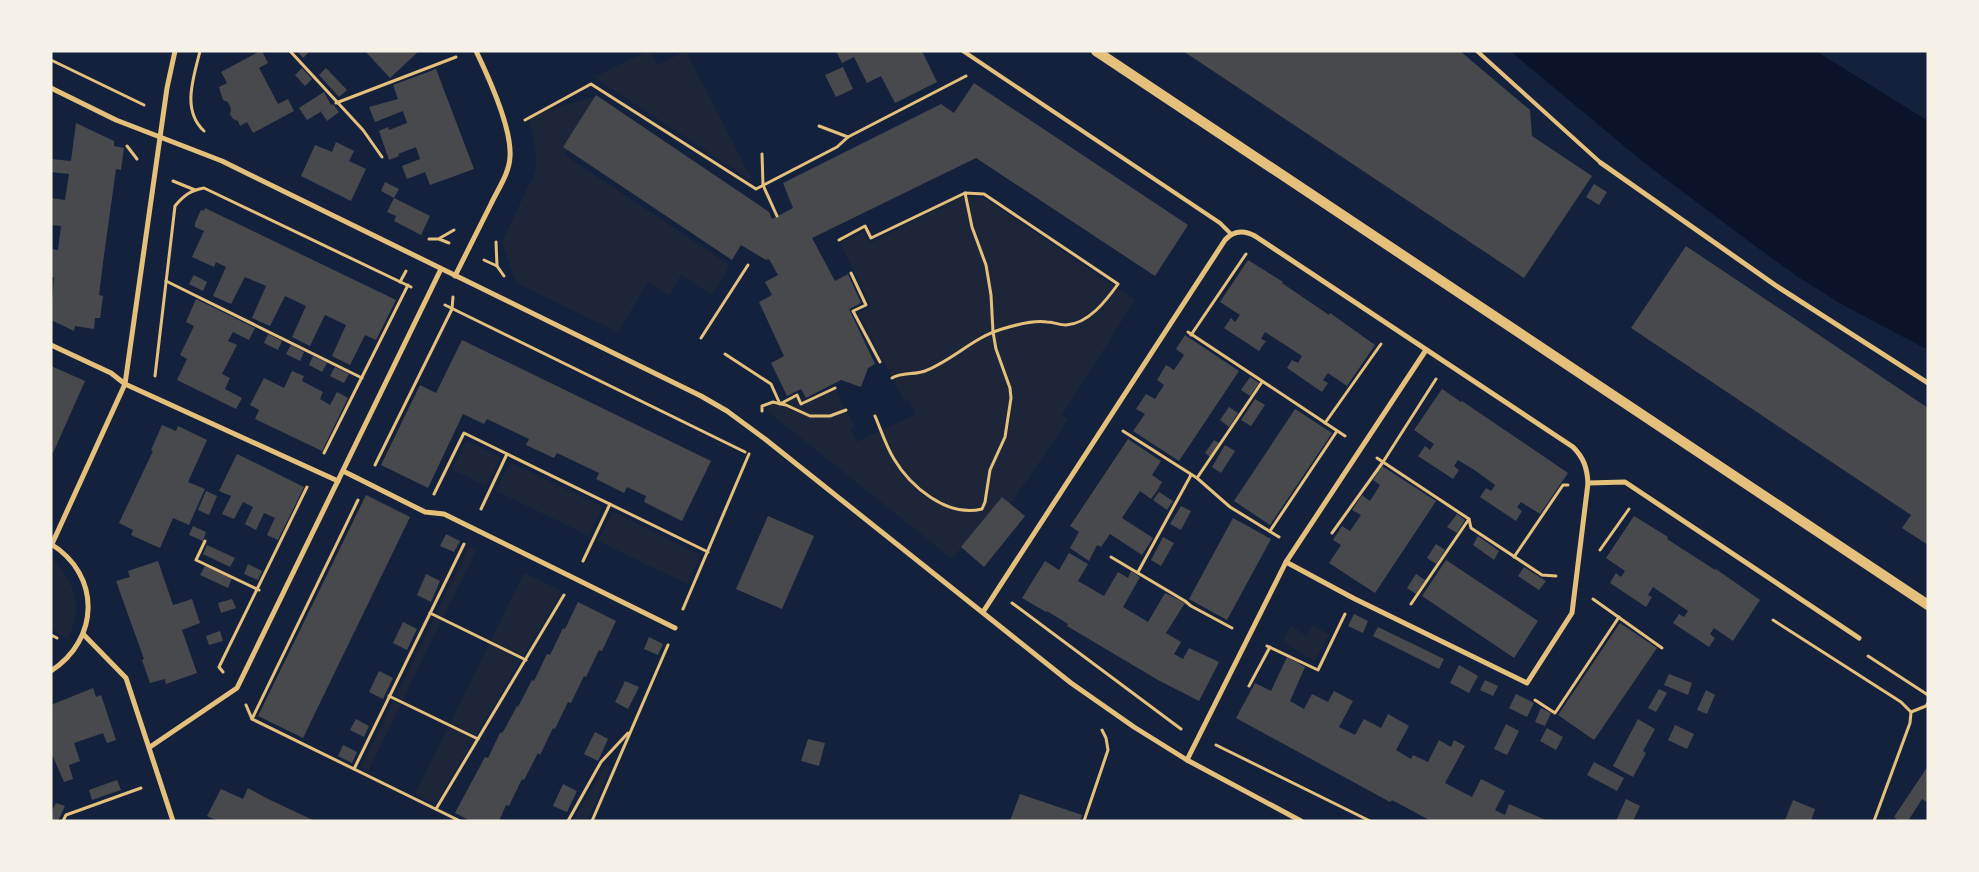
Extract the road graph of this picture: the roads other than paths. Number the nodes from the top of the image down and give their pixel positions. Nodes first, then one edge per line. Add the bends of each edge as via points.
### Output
1 (175, 51) edge
2 (476, 51) edge
3 (963, 51) edge
4 (1096, 51) edge
5 (1477, 51) edge
6 (51, 88) edge
7 (161, 136) junction
8 (1601, 163) joint
9 (1231, 234) junction
10 (442, 270) junction
11 (455, 276) junction
12 (51, 345) edge
13 (1426, 350) junction
14 (1928, 383) edge
15 (125, 384) junction
16 (343, 471) junction
17 (338, 481) junction
18 (1588, 483) junction
19 (52, 544) edge
20 (1286, 562) junction
21 (1928, 605) edge
22 (984, 612) junction
23 (675, 628) dead end
24 (84, 634) junction
25 (1859, 638) road end
26 (51, 671) edge
27 (150, 747) junction
28 (1187, 760) junction
29 (173, 821) edge
30 (1301, 821) edge

1 - 7 street
2 - 11 street via 504,123 510,156 504,177
3 - 9 lane via 1220,223
4 - 21 main road
5 - 8 lane
6 - 7 street via 116,120
7 - 10 street via 222,161
7 - 15 street
8 - 14 street via 1775,285
9 - 13 street via 1248,232 1255,236
9 - 22 street
10 - 11 street
10 - 16 street
11 - 22 street via 727,411
12 - 15 street via 111,373
13 - 18 street via 1573,447 1585,463
13 - 20 street
15 - 17 street
15 - 19 street
16 - 17 street
16 - 23 street via 425,512 444,514
17 - 27 street via 237,688
18 - 20 street via 1572,614 1527,683
18 - 25 street via 1625,482
19 - 24 street via 69,557 81,574 87,593 88,614
20 - 28 street
22 - 28 street via 1071,683
24 - 26 street via 71,655
24 - 27 street via 126,678
27 - 29 street
28 - 30 street

